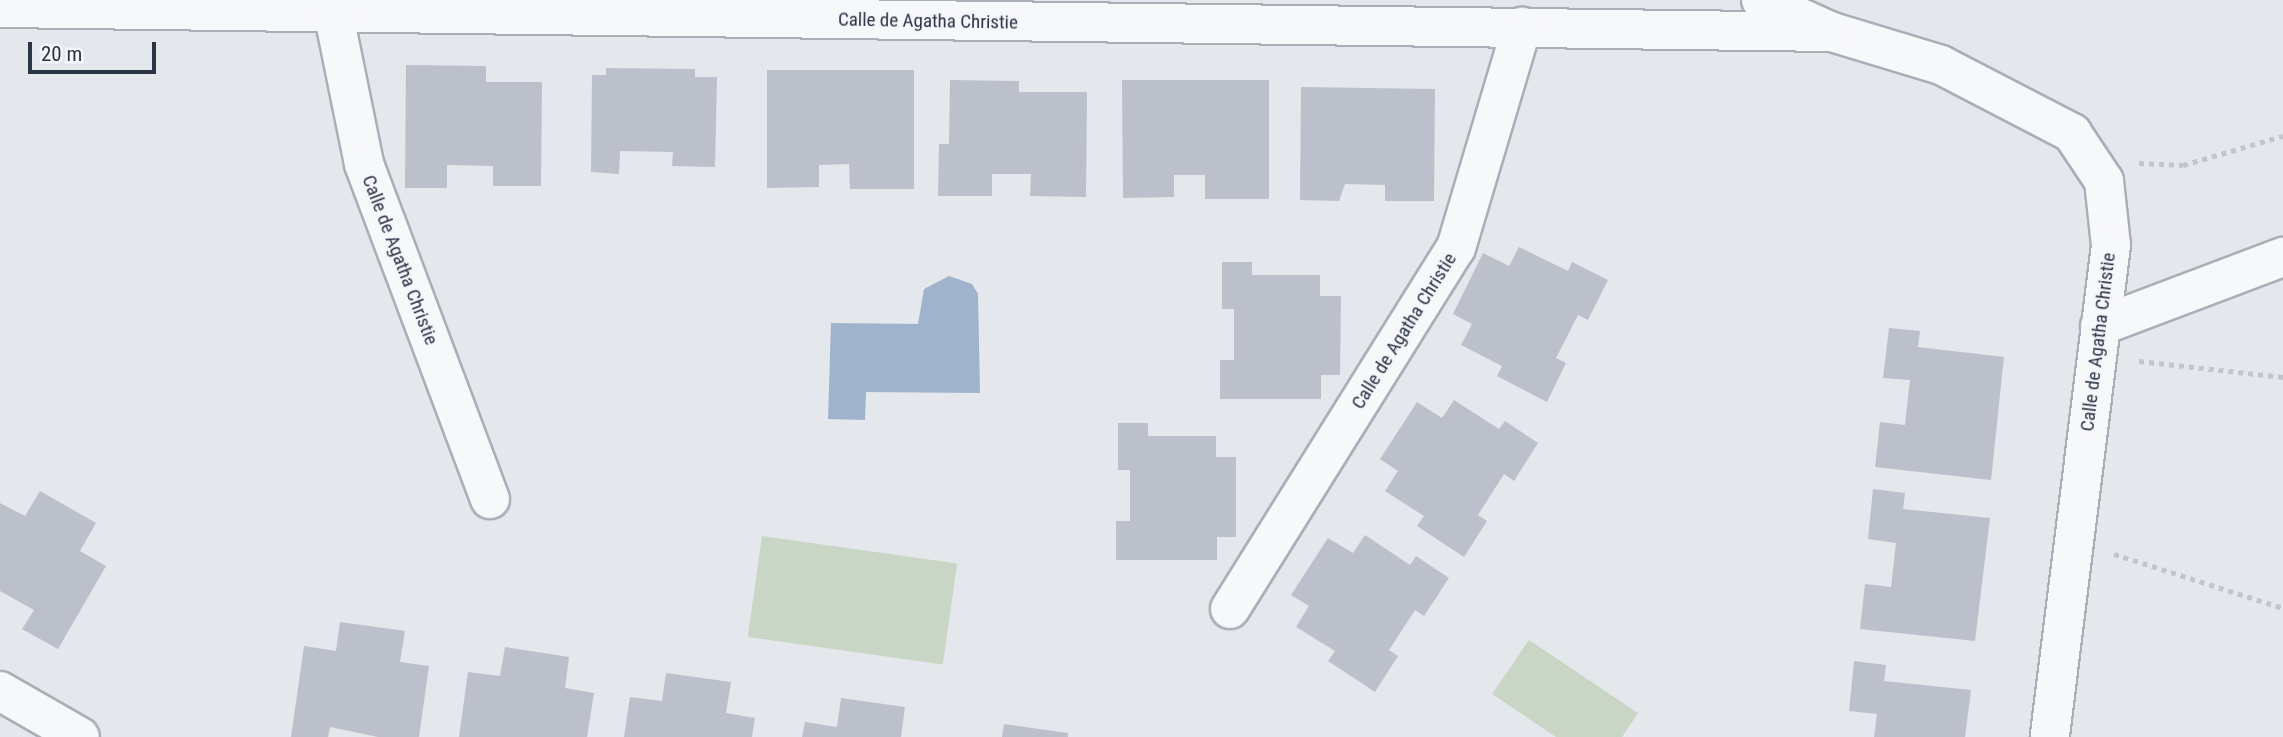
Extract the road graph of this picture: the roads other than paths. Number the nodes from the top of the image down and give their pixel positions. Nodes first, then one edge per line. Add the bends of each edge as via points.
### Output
1 (1761, 0) edge
2 (0, 8) edge
3 (334, 16) junction
4 (1522, 27) junction
5 (1832, 32) junction
6 (2283, 257) edge
7 (2098, 341) junction
8 (490, 499) dead end
9 (1230, 609) dead end
10 (0, 691) edge
11 (80, 737) edge
12 (2050, 737) edge

1 - 5 street, Calle de Agatha Christie
2 - 3 street, Calle de Agatha Christie
3 - 4 street, Calle de Agatha Christie
3 - 8 street, Calle de Agatha Christie via 364,164
4 - 5 street, Calle de Agatha Christie
4 - 9 street, Calle de Agatha Christie via 1456,248
5 - 7 street, Calle de Agatha Christie via 1941,65 2072,133 2104,181 2111,245
6 - 7 street
7 - 12 street, Calle de Agatha Christie
10 - 11 street

